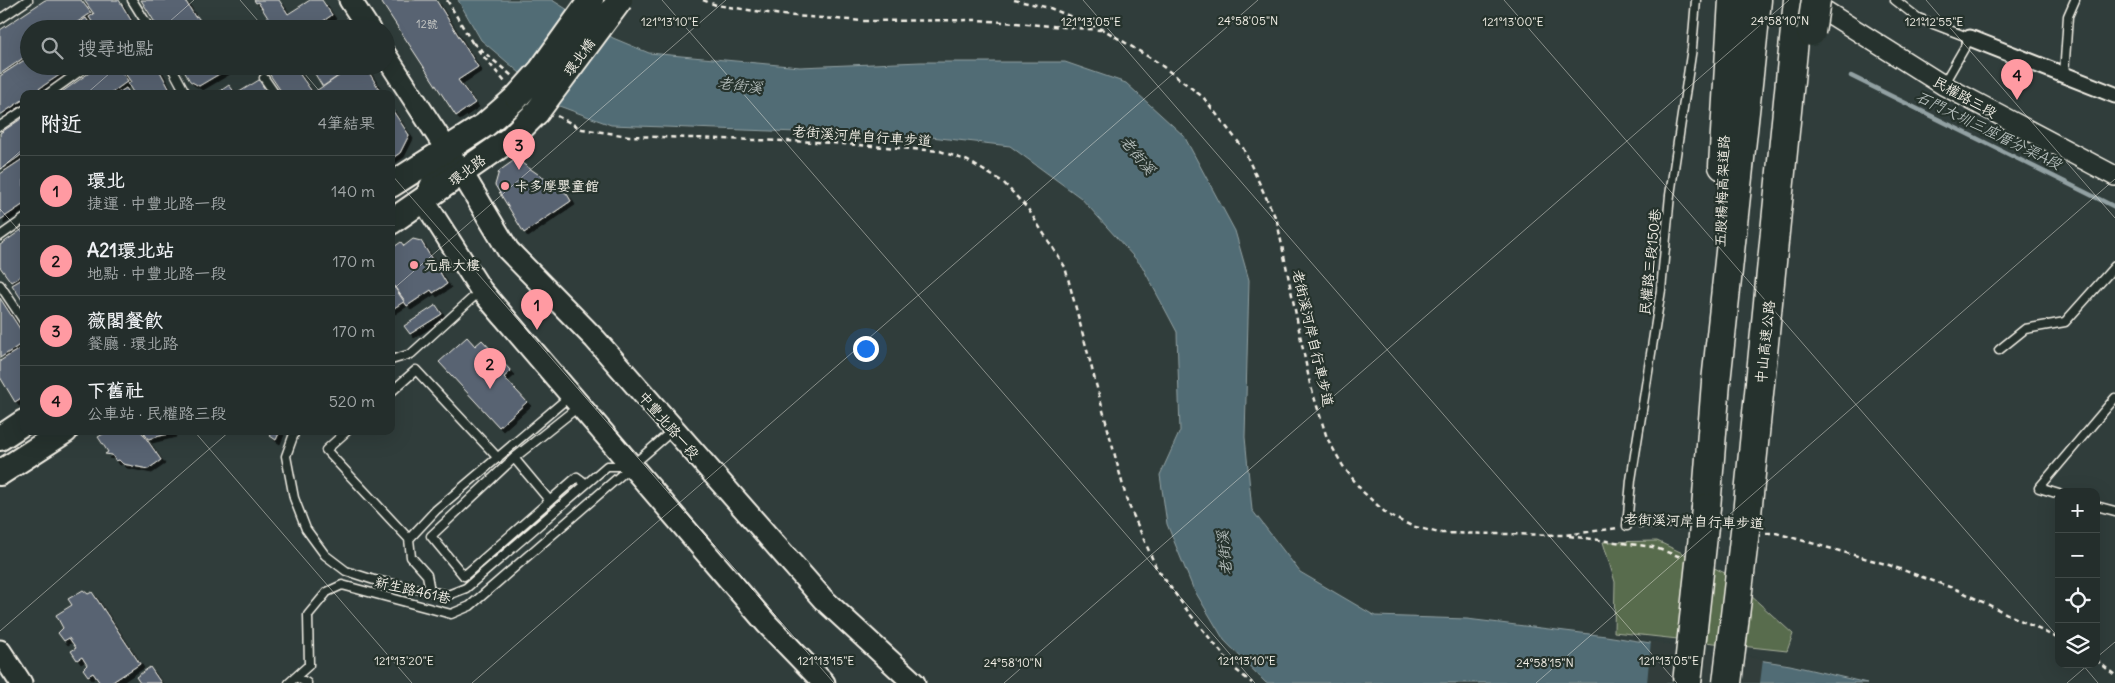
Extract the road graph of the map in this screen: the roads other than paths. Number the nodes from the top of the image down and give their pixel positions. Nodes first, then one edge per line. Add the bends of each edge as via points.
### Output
1 (28, 0) edge
2 (132, 0) edge
3 (350, 0) edge
4 (591, 0) edge
5 (620, 0) edge
6 (1696, 0) edge
7 (1733, 0) edge
8 (1757, 0) edge
9 (1816, 0) edge
10 (1895, 0) edge
11 (2075, 0) edge
12 (1803, 13) edge
13 (0, 19) edge
14 (144, 20) edge
15 (363, 20) edge
16 (1970, 38) junction
17 (395, 70) edge
18 (74, 75) edge
19 (176, 75) edge
20 (2064, 75) junction
21 (264, 78) dead end
22 (1943, 85) junction
23 (516, 89) joint
24 (54, 90) edge
25 (184, 90) edge
26 (272, 90) edge
27 (2115, 95) edge
28 (544, 112) joint
29 (20, 113) edge
30 (0, 126) edge
31 (447, 150) junction
32 (462, 174) junction
33 (2115, 176) edge
34 (395, 182) edge
35 (424, 201) junction
36 (395, 219) edge
37 (20, 222) edge
38 (0, 236) edge
39 (2115, 266) edge
40 (0, 285) edge
41 (481, 290) junction
42 (20, 315) edge
43 (1999, 350) dead end
44 (395, 359) edge
45 (1716, 382) junction
46 (395, 388) edge
47 (2115, 398) edge
48 (574, 402) junction
49 (20, 425) edge
50 (673, 430) junction
51 (59, 435) edge
52 (294, 435) edge
53 (343, 435) edge
54 (0, 438) edge
55 (498, 458) junction
56 (514, 458) junction
57 (629, 466) junction
58 (0, 473) edge
59 (585, 483) junction
60 (2055, 493) edge
61 (549, 500) junction
62 (2100, 507) edge
63 (2115, 511) edge
64 (1627, 526) road end
65 (409, 539) junction
66 (430, 591) junction
67 (0, 651) edge
68 (298, 678) junction
69 (21, 683) edge
70 (290, 683) edge
71 (307, 683) edge
72 (824, 683) edge
73 (914, 683) edge
74 (1687, 683) edge
75 (1727, 683) edge

1 - 13 lane
2 - 14 lane
3 - 15 main road
4 - 23 main road, 環北橋, bridge via 542,70
5 - 28 main road, 環北橋, bridge
6 - 64 lane, 民權路三段150巷
7 - 45 highway, 五股楊梅高架道路 via 1725,105
8 - 45 highway
9 - 12 highway, bridge
10 - 16 lane via 1918,18
11 - 20 lane via 2068,16
12 - 22 street, 民權路三段 via 1846,26
12 - 75 highway, 中山高速公路, bridge via 1771,285 1752,523
16 - 20 street
16 - 22 lane
17 - 31 main road, 中豐北路一段
18 - 24 lane
19 - 25 lane
20 - 27 street
21 - 26 lane
22 - 33 street, 民權路三段
23 - 31 main road, 環北路 via 486,125
28 - 32 main road, 環北路
29 - 30 lane
31 - 32 main road, 中豐北路一段
31 - 34 main road, 環北路
31 - 35 main road
32 - 35 main road, 環北路
32 - 50 main road, 中豐北路一段 via 508,250 594,340
35 - 36 main road, 環北路
35 - 41 main road
37 - 38 lane
39 - 43 lane via 2064,322 2025,329
40 - 42 lane
41 - 44 lane via 411,354
41 - 48 main road
45 - 74 highway, bridge via 1698,518
46 - 55 lane via 416,370
47 - 60 lane via 2039,488
48 - 55 lane
48 - 56 lane
48 - 57 main road
49 - 54 main road
50 - 57 lane, 新生路461巷
50 - 73 main road, 中豐北路一段 via 823,599
51 - 58 main road
52 - 66 lane via 286,456 294,498 306,529 324,555 346,570 374,580
53 - 65 lane via 326,450
55 - 65 lane via 436,510
56 - 61 lane
56 - 61 lane via 431,536 464,576
57 - 59 lane via 607,466
57 - 68 lane, 新生路461巷 via 470,606 451,614 342,585 327,592 308,615 309,665
57 - 72 main road via 767,624
59 - 61 lane via 577,478
59 - 66 lane via 466,588 448,595
62 - 63 lane
65 - 66 lane via 411,557 428,575
67 - 69 main road
68 - 70 lane
68 - 71 lane

